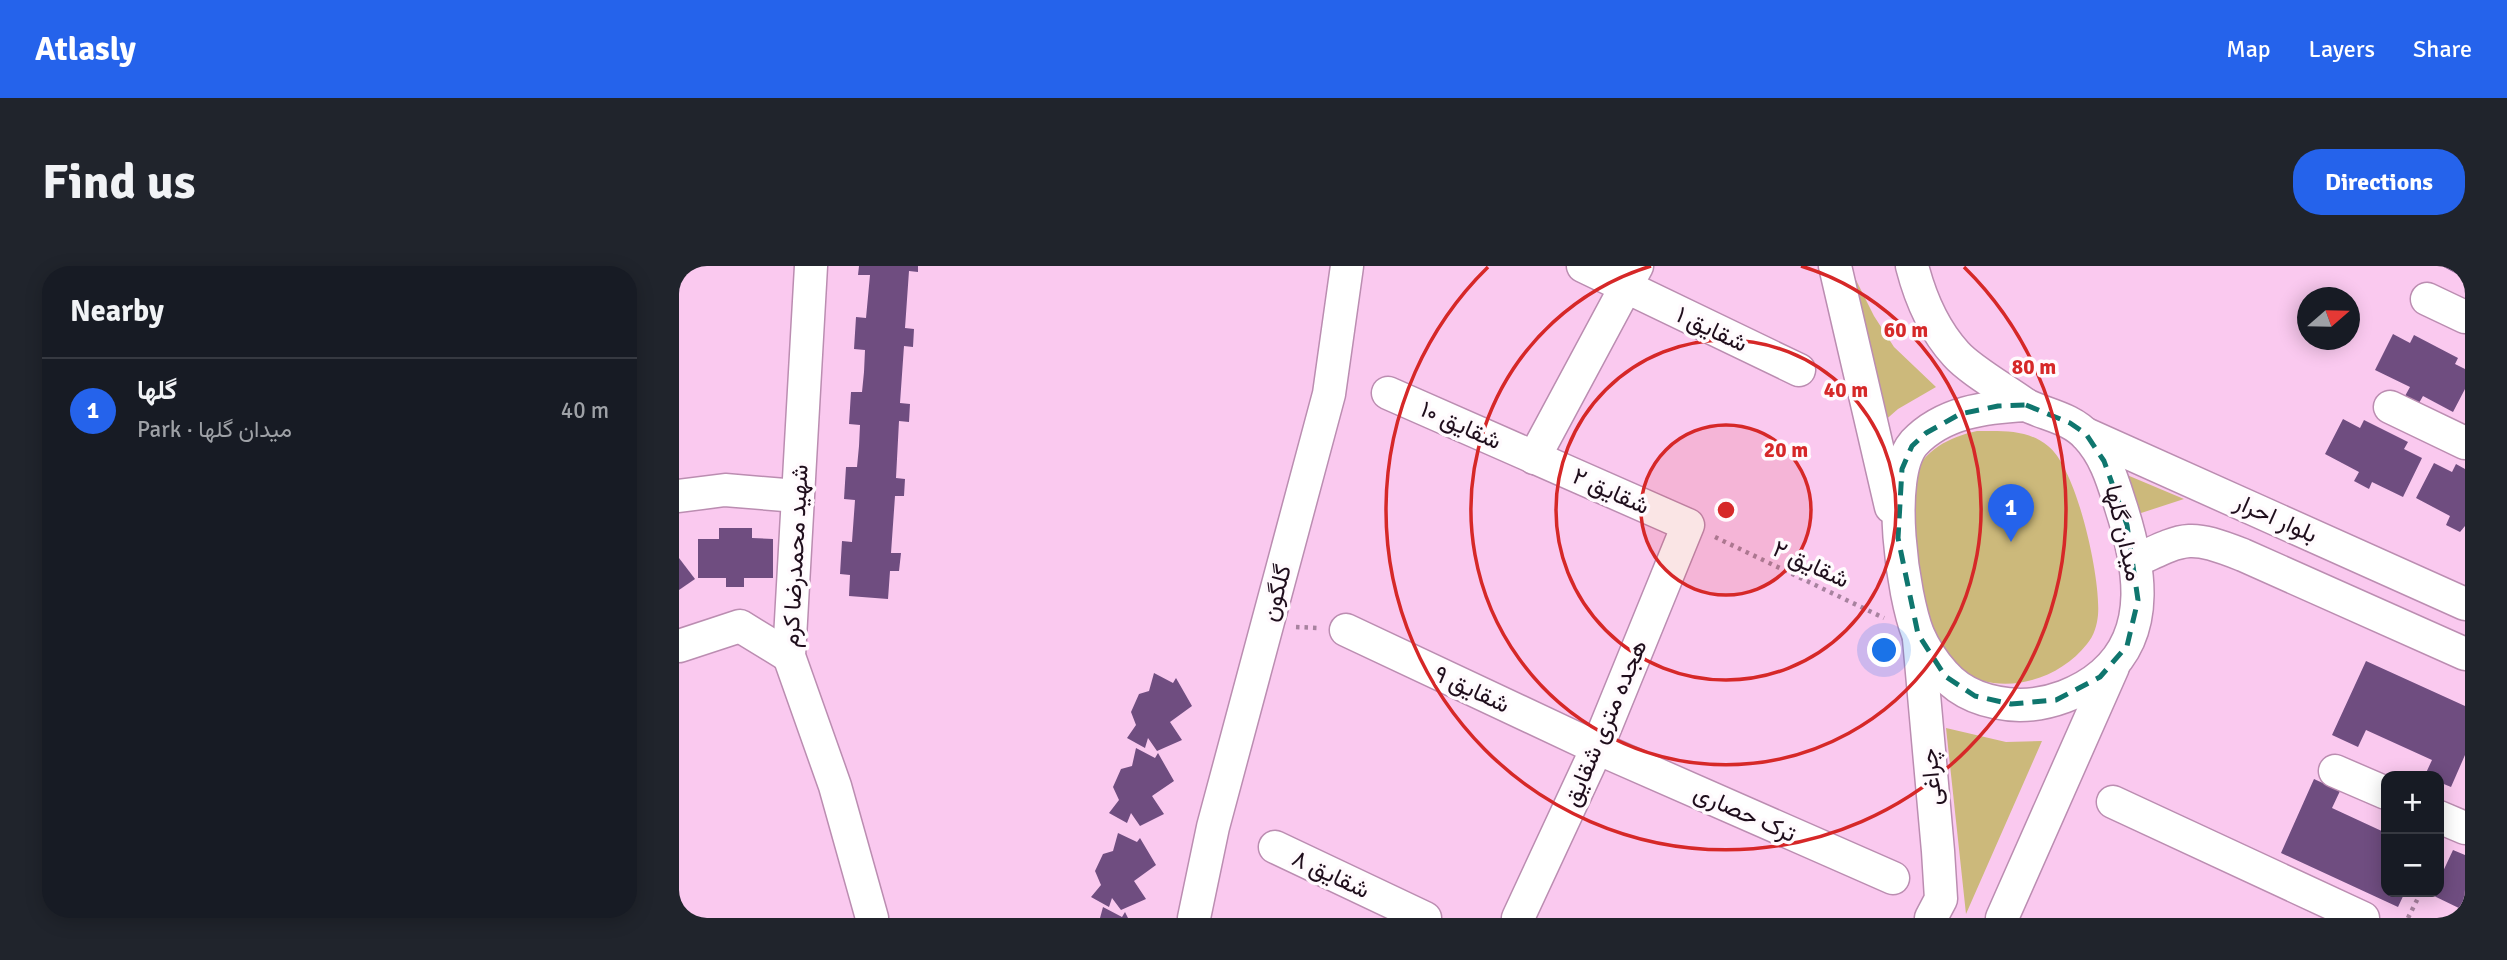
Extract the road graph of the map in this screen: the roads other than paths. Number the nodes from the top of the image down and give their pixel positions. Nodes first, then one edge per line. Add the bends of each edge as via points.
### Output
1 (811, 266) edge
2 (1347, 266) edge
3 (1583, 266) edge
4 (1835, 266) edge
5 (1912, 266) edge
6 (1631, 277) edge
7 (2427, 299) dead end
8 (2465, 317) edge
9 (1799, 370) dead end
10 (1388, 393) dead end
11 (2026, 405) junction
12 (2390, 407) dead end
13 (2086, 434) junction
14 (2465, 443) edge
15 (1534, 458) junction
16 (679, 496) edge
17 (797, 496) junction
18 (1688, 525) joint
19 (1898, 538) junction
20 (2135, 561) junction
21 (2465, 604) edge
22 (1346, 630) road end
23 (1918, 634) junction
24 (679, 646) edge
25 (2465, 654) edge
26 (789, 656) junction
27 (2114, 664) junction
28 (1597, 748) junction
29 (2335, 771) dead end
30 (2381, 791) edge
31 (2113, 802) dead end
32 (2444, 819) edge
33 (2465, 828) edge
34 (1275, 847) dead end
35 (1893, 878) dead end
36 (872, 918) edge
37 (1194, 918) edge
38 (1425, 918) edge
39 (1518, 918) edge
40 (1931, 918) edge
41 (2001, 918) edge
42 (2363, 918) edge

1 - 17 street, شهید محمدرضا کرم
2 - 37 street, گلگون via 1329,394 1213,827
3 - 6 street, شقایق ۱
4 - 19 street
5 - 11 street via 1937,329 1957,355
6 - 9 street, شقایق ۱
6 - 15 street
7 - 8 street
10 - 15 street, شقایق ۱۰
11 - 13 street, میدان گلها
11 - 19 street, میدان گلها via 1960,414 1912,446 1902,469
12 - 14 street
13 - 20 street, میدان گلها via 2112,476
13 - 21 street, بلوار احرار
15 - 18 street, ۲ شقایق
16 - 17 street via 725,490
17 - 26 street, شهید محمدرضا کرم
18 - 28 street, هجده متری شقایق
19 - 23 street, میدان گلها
20 - 25 street, بلوار احرار via 2174,543 2206,542
20 - 27 street, میدان گلها via 2137,613 2127,646
22 - 28 street, شقایق ۹
23 - 27 street, میدان گلها via 1933,660 1959,688 2003,703 2032,705 2056,699 2081,690
23 - 40 street, چراغی via 1941,899
24 - 26 street via 740,626
26 - 36 street, شهید محمدرضا کرم via 835,786
27 - 41 street
28 - 35 street, ترک حصاری
28 - 39 street, هجده متری شقایق
29 - 30 street
31 - 42 street
32 - 33 street
34 - 38 street, شقایق ۸

